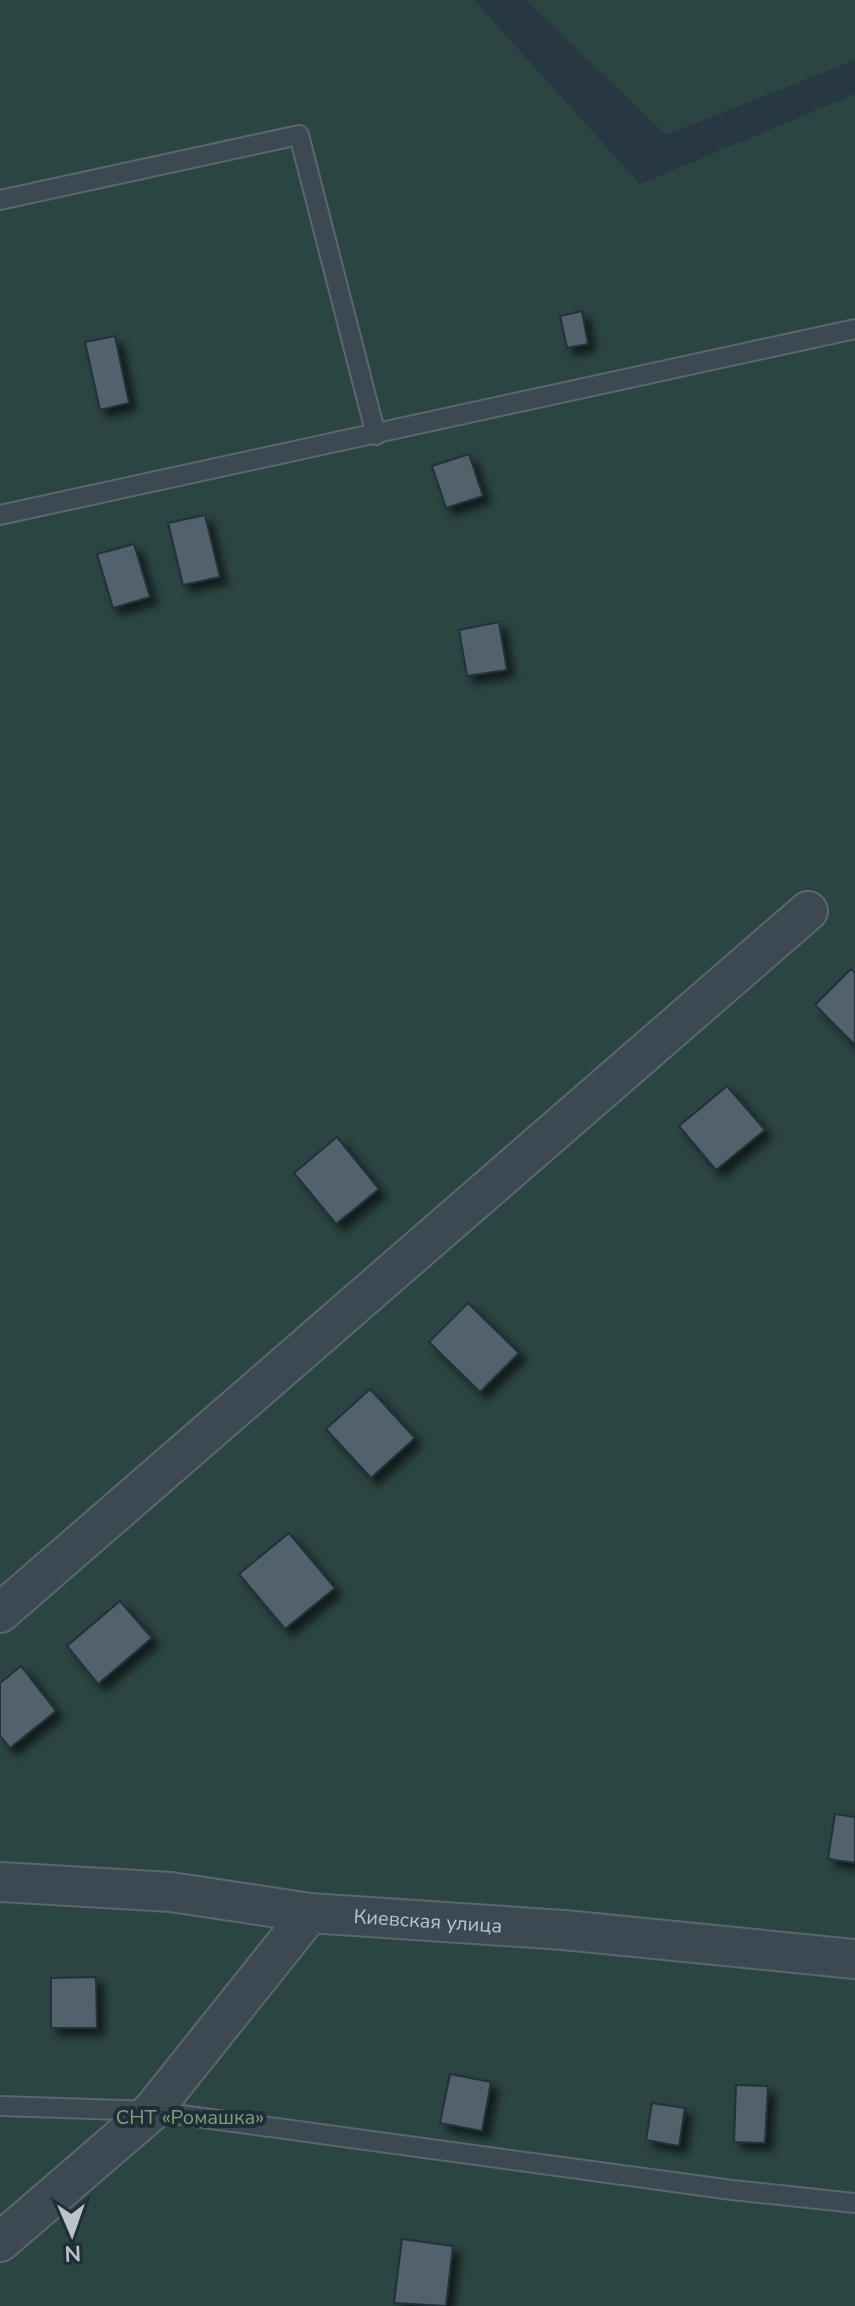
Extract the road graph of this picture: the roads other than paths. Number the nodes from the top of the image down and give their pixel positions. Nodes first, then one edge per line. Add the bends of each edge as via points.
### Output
1 (0, 200) edge
2 (855, 329) edge
3 (376, 435) junction
4 (0, 515) edge
5 (808, 911) dead end
6 (0, 1613) edge
7 (0, 1882) edge
8 (310, 1913) junction
9 (855, 1959) edge
10 (0, 2106) edge
11 (152, 2111) junction
12 (855, 2203) edge
13 (0, 2242) edge

1 - 3 lane via 299,135
2 - 3 lane
3 - 4 lane
5 - 6 street
7 - 8 street, Киевская улица via 171,1892
8 - 9 street, Киевская улица via 564,1930
8 - 11 street
10 - 11 lane
11 - 12 lane
11 - 13 street

